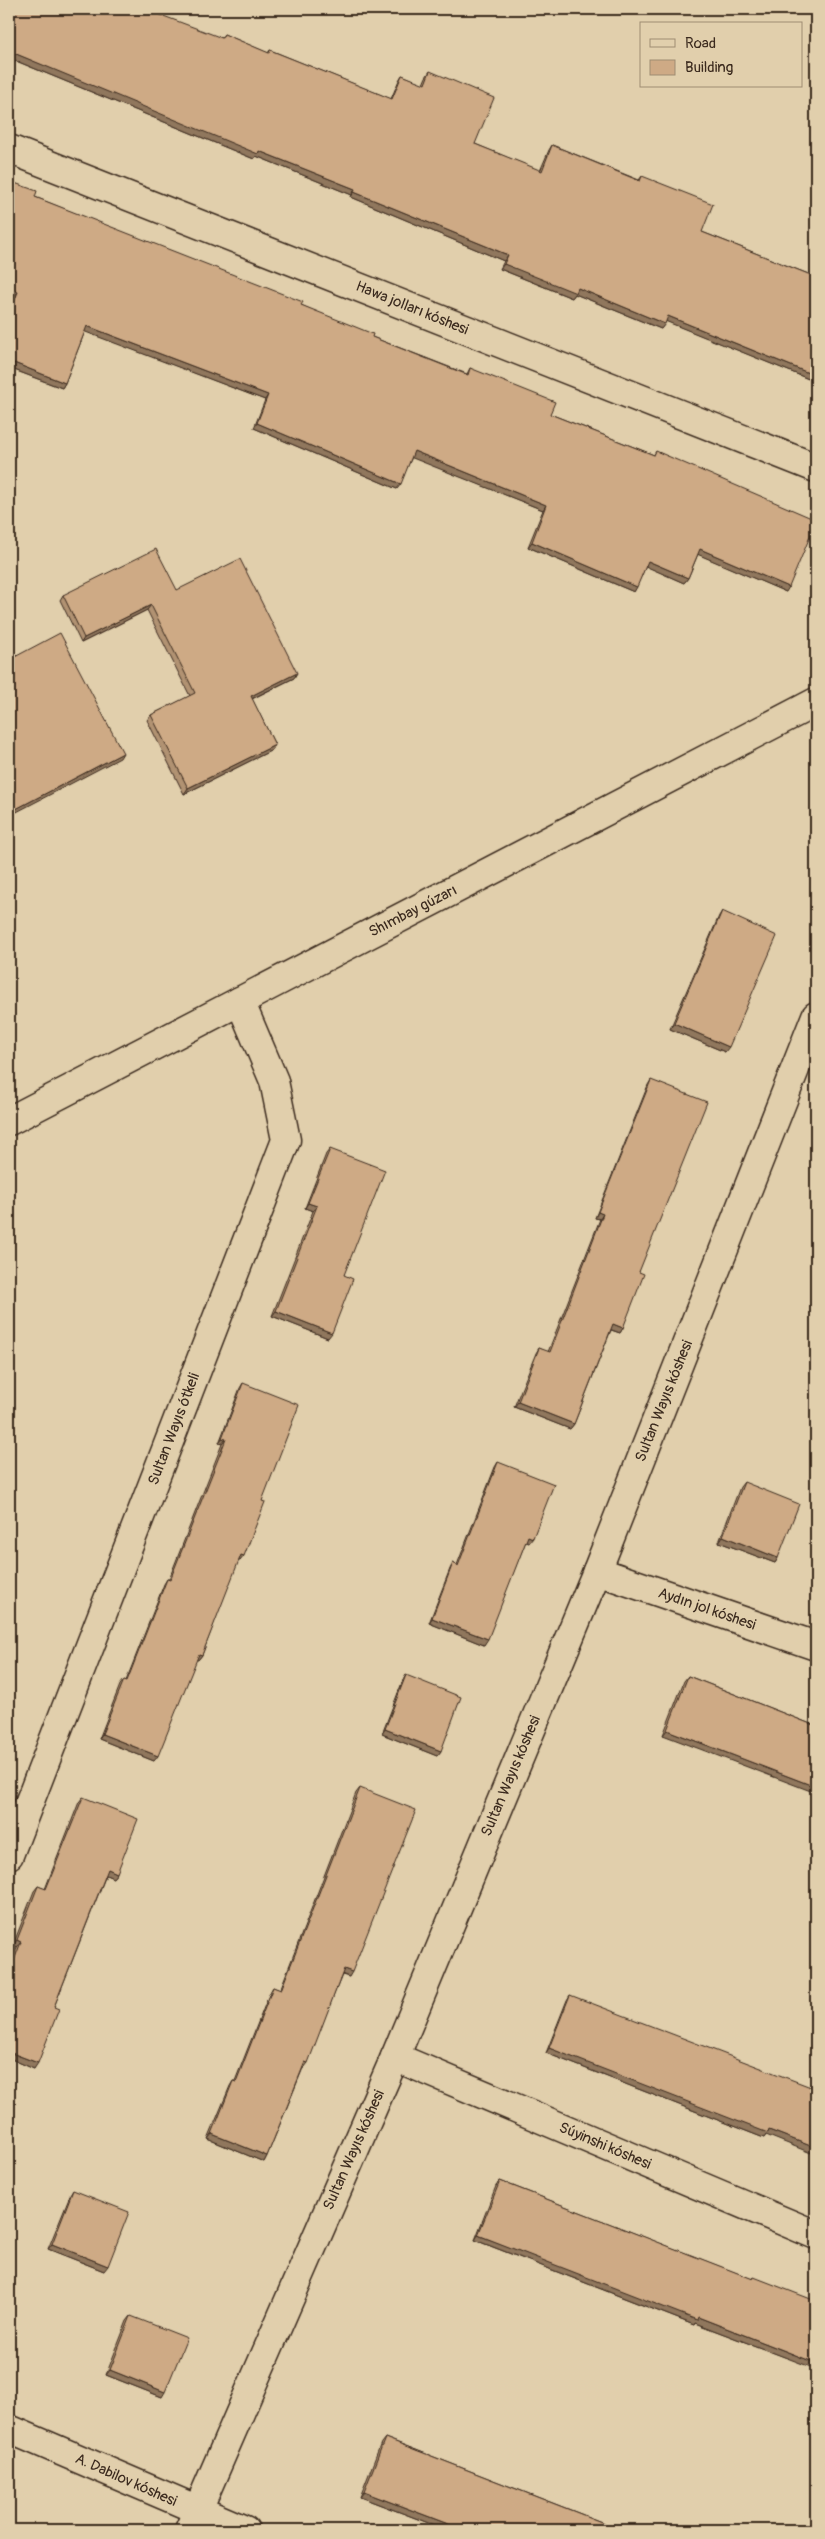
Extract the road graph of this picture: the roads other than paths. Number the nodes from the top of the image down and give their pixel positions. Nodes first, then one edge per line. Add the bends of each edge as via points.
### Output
1 (9, 149) edge
2 (816, 468) edge
3 (816, 702) edge
4 (240, 1001) junction
5 (816, 1016) edge
6 (9, 1121) edge
7 (597, 1571) junction
8 (816, 1646) edge
9 (9, 1855) edge
10 (394, 2056) junction
11 (816, 2235) edge
12 (9, 2429) edge
13 (193, 2521) edge
14 (245, 2530) edge

1 - 2 street, Hawa jolları kóshesi
3 - 4 street, Shımbay gúzarı
4 - 6 street, Shımbay gúzarı
4 - 9 street, Sultan Wayıs ótkeli via 274,1081 286,1140
5 - 7 street, Sultan Wayıs kóshesi
7 - 8 street, Aydın jol kóshesi
7 - 10 street, Sultan Wayıs kóshesi
10 - 11 street, Súyinshi kóshesi
10 - 13 street, Sultan Wayıs kóshesi
12 - 13 street, A. Dabilov kóshesi
13 - 14 street, A. Dabilov kóshesi

